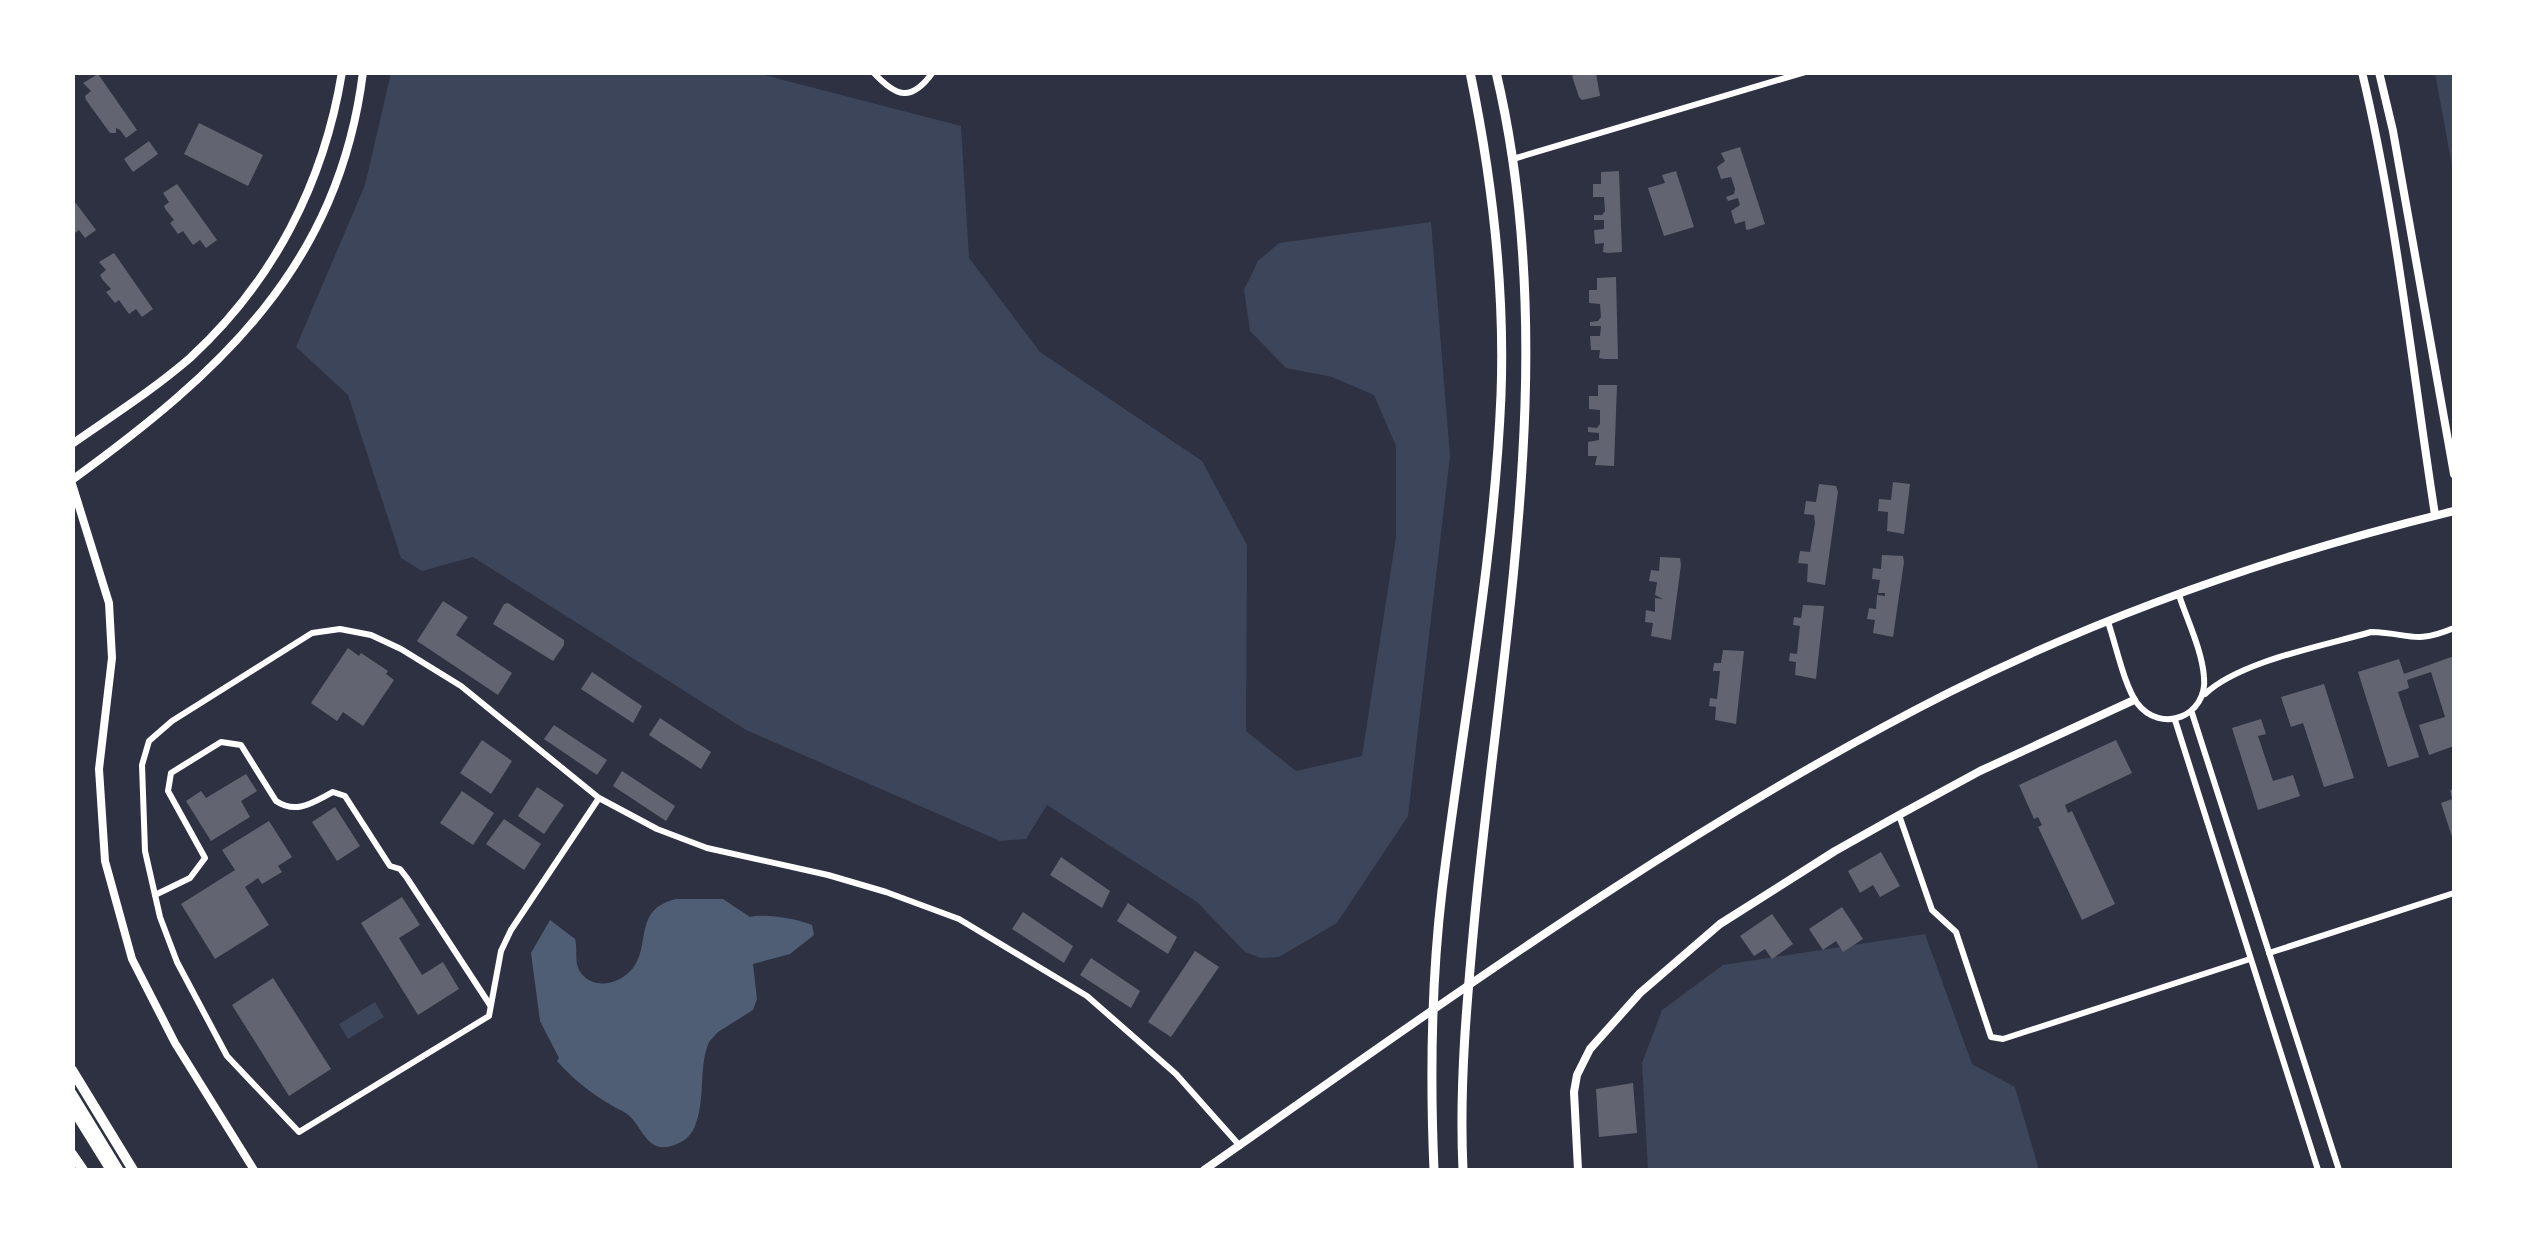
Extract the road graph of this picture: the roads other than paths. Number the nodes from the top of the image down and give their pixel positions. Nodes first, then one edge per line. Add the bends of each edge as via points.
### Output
1 (342, 72) edge
2 (363, 72) edge
3 (873, 72) edge
4 (933, 72) edge
5 (1470, 72) edge
6 (1496, 72) edge
7 (1805, 72) edge
8 (2362, 72) edge
9 (2379, 72) edge
10 (1513, 159) junction
11 (74, 441) edge
12 (2454, 474) edge
13 (72, 482) edge
14 (2454, 510) edge
15 (2434, 516) junction
16 (2179, 595) junction
17 (2108, 622) junction
18 (2454, 628) edge
19 (2204, 694) junction
20 (2134, 700) junction
21 (2192, 713) junction
22 (2175, 720) junction
23 (599, 798) junction
24 (1899, 815) junction
25 (2454, 892) edge
26 (155, 895) junction
27 (2269, 953) junction
28 (2250, 959) junction
29 (1469, 982) junction
30 (490, 1006) junction
31 (1432, 1011) junction
32 (72, 1070) edge
33 (72, 1093) edge
34 (72, 1108) edge
35 (1240, 1146) junction
36 (72, 1154) edge
37 (83, 1170) edge
38 (111, 1170) edge
39 (120, 1170) edge
40 (133, 1170) edge
41 (254, 1170) edge
42 (1204, 1170) edge
43 (1434, 1170) edge
44 (1462, 1170) edge
45 (1578, 1170) edge
46 (2318, 1170) edge
47 (2339, 1170) edge

1 - 11 street via 326,149 272,262 192,356
2 - 13 street via 351,141 321,218 284,285 190,389
3 - 4 street via 889,89 907,93
5 - 31 main road via 1494,216 1501,391 1488,556
6 - 10 main road
7 - 10 street
8 - 15 street via 2406,300
9 - 12 street
10 - 29 main road via 1527,390
13 - 41 street via 109,603 112,658 99,768 106,861 132,959
14 - 15 street
15 - 16 street via 2308,548
16 - 17 street
16 - 19 street
17 - 20 street
17 - 29 street via 1949,692 1855,743
18 - 19 street via 2412,639 2371,632 2252,667
19 - 21 street
20 - 22 street via 2147,715
20 - 24 street
21 - 22 street
21 - 27 street
22 - 28 street
23 - 26 street via 462,686 401,649 340,629 312,634 150,740 141,795
23 - 30 street via 511,930
23 - 35 street via 656,830 707,848 828,874 959,919 1087,996 1176,1074
24 - 28 street via 1932,910 1956,932 1991,1037 2004,1039
24 - 45 street via 1720,924 1614,1020 1577,1075
25 - 27 street
26 - 30 street via 178,962 227,1056 299,1132 489,1016
26 - 30 street via 190,878 205,858 168,791 171,773 220,742 241,745 285,808 296,810 333,792 344,796
27 - 47 street
28 - 46 street
29 - 31 street
29 - 44 main road
31 - 35 street
31 - 43 main road
32 - 40 highway
33 - 39 main road
34 - 38 highway
35 - 42 street
36 - 37 highway

